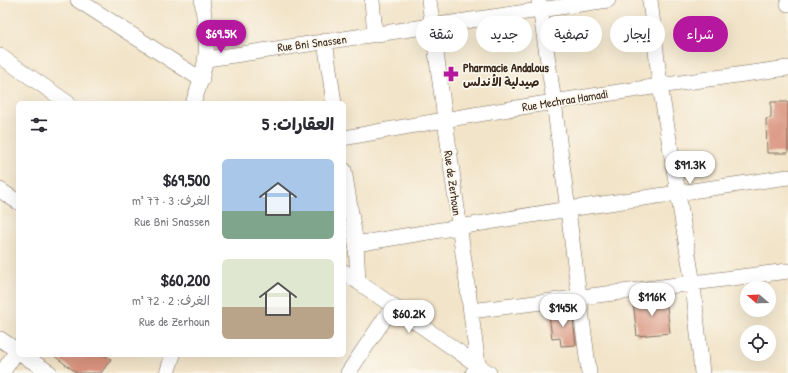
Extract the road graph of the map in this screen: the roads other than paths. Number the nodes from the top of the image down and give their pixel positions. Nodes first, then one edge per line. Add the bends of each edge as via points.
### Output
1 (78, 0) edge
2 (202, 0) edge
3 (372, 0) edge
4 (429, 0) edge
5 (608, 0) edge
6 (650, 0) edge
7 (788, 0) edge
8 (788, 4) edge
9 (540, 5) edge
10 (431, 16) edge
11 (468, 20) edge
12 (416, 29) edge
13 (375, 34) junction
14 (325, 41) junction
15 (436, 52) edge
16 (0, 56) edge
17 (207, 58) junction
18 (788, 68) edge
19 (202, 80) junction
20 (660, 85) junction
21 (65, 101) edge
22 (194, 101) edge
23 (334, 101) edge
24 (554, 102) junction
25 (445, 119) junction
26 (346, 138) edge
27 (788, 177) edge
28 (346, 182) edge
29 (0, 190) edge
30 (678, 192) junction
31 (16, 201) edge
32 (568, 209) junction
33 (459, 227) junction
34 (356, 244) junction
35 (788, 271) edge
36 (346, 273) edge
37 (358, 282) junction
38 (693, 284) junction
39 (580, 296) junction
40 (393, 306) junction
41 (471, 312) junction
42 (0, 339) edge
43 (16, 349) edge
44 (16, 355) edge
45 (27, 357) edge
46 (172, 357) edge
47 (480, 370) edge
48 (2, 373) edge
49 (50, 373) edge
50 (168, 373) edge
51 (348, 373) edge
52 (589, 373) edge
53 (702, 373) edge

1 - 19 street
2 - 17 street
3 - 13 street
4 - 10 street, Rue de Zerhoun
5 - 9 street, Rue Bni Snassen
6 - 20 street
7 - 8 street
9 - 11 street, Rue Bni Snassen
9 - 24 street
12 - 13 street, Rue Bni Snassen
13 - 14 street, Rue Bni Snassen
14 - 17 street, Rue Bni Snassen
14 - 23 street
15 - 25 street, Rue de Zerhoun
16 - 21 street
17 - 19 street
18 - 20 street, Rue Mechraa Hamadi
19 - 22 street
20 - 24 street, Rue Mechraa Hamadi
20 - 30 street
24 - 25 street, Rue Mechraa Hamadi
24 - 32 street
25 - 26 street, Rue Mechraa Hamadi
25 - 33 street, Rue de Zerhoun
27 - 30 street
28 - 34 street
29 - 31 street
30 - 32 street
30 - 38 street
32 - 33 street
32 - 39 street
33 - 34 street
33 - 41 street, Rue de Zerhoun
34 - 37 street
35 - 38 street
36 - 37 street
37 - 40 street
38 - 39 street
38 - 53 street
39 - 41 street
39 - 52 street
40 - 47 street
40 - 51 street
41 - 47 street, Rue de Zerhoun
42 - 43 street
44 - 48 street
45 - 49 street
46 - 50 street

